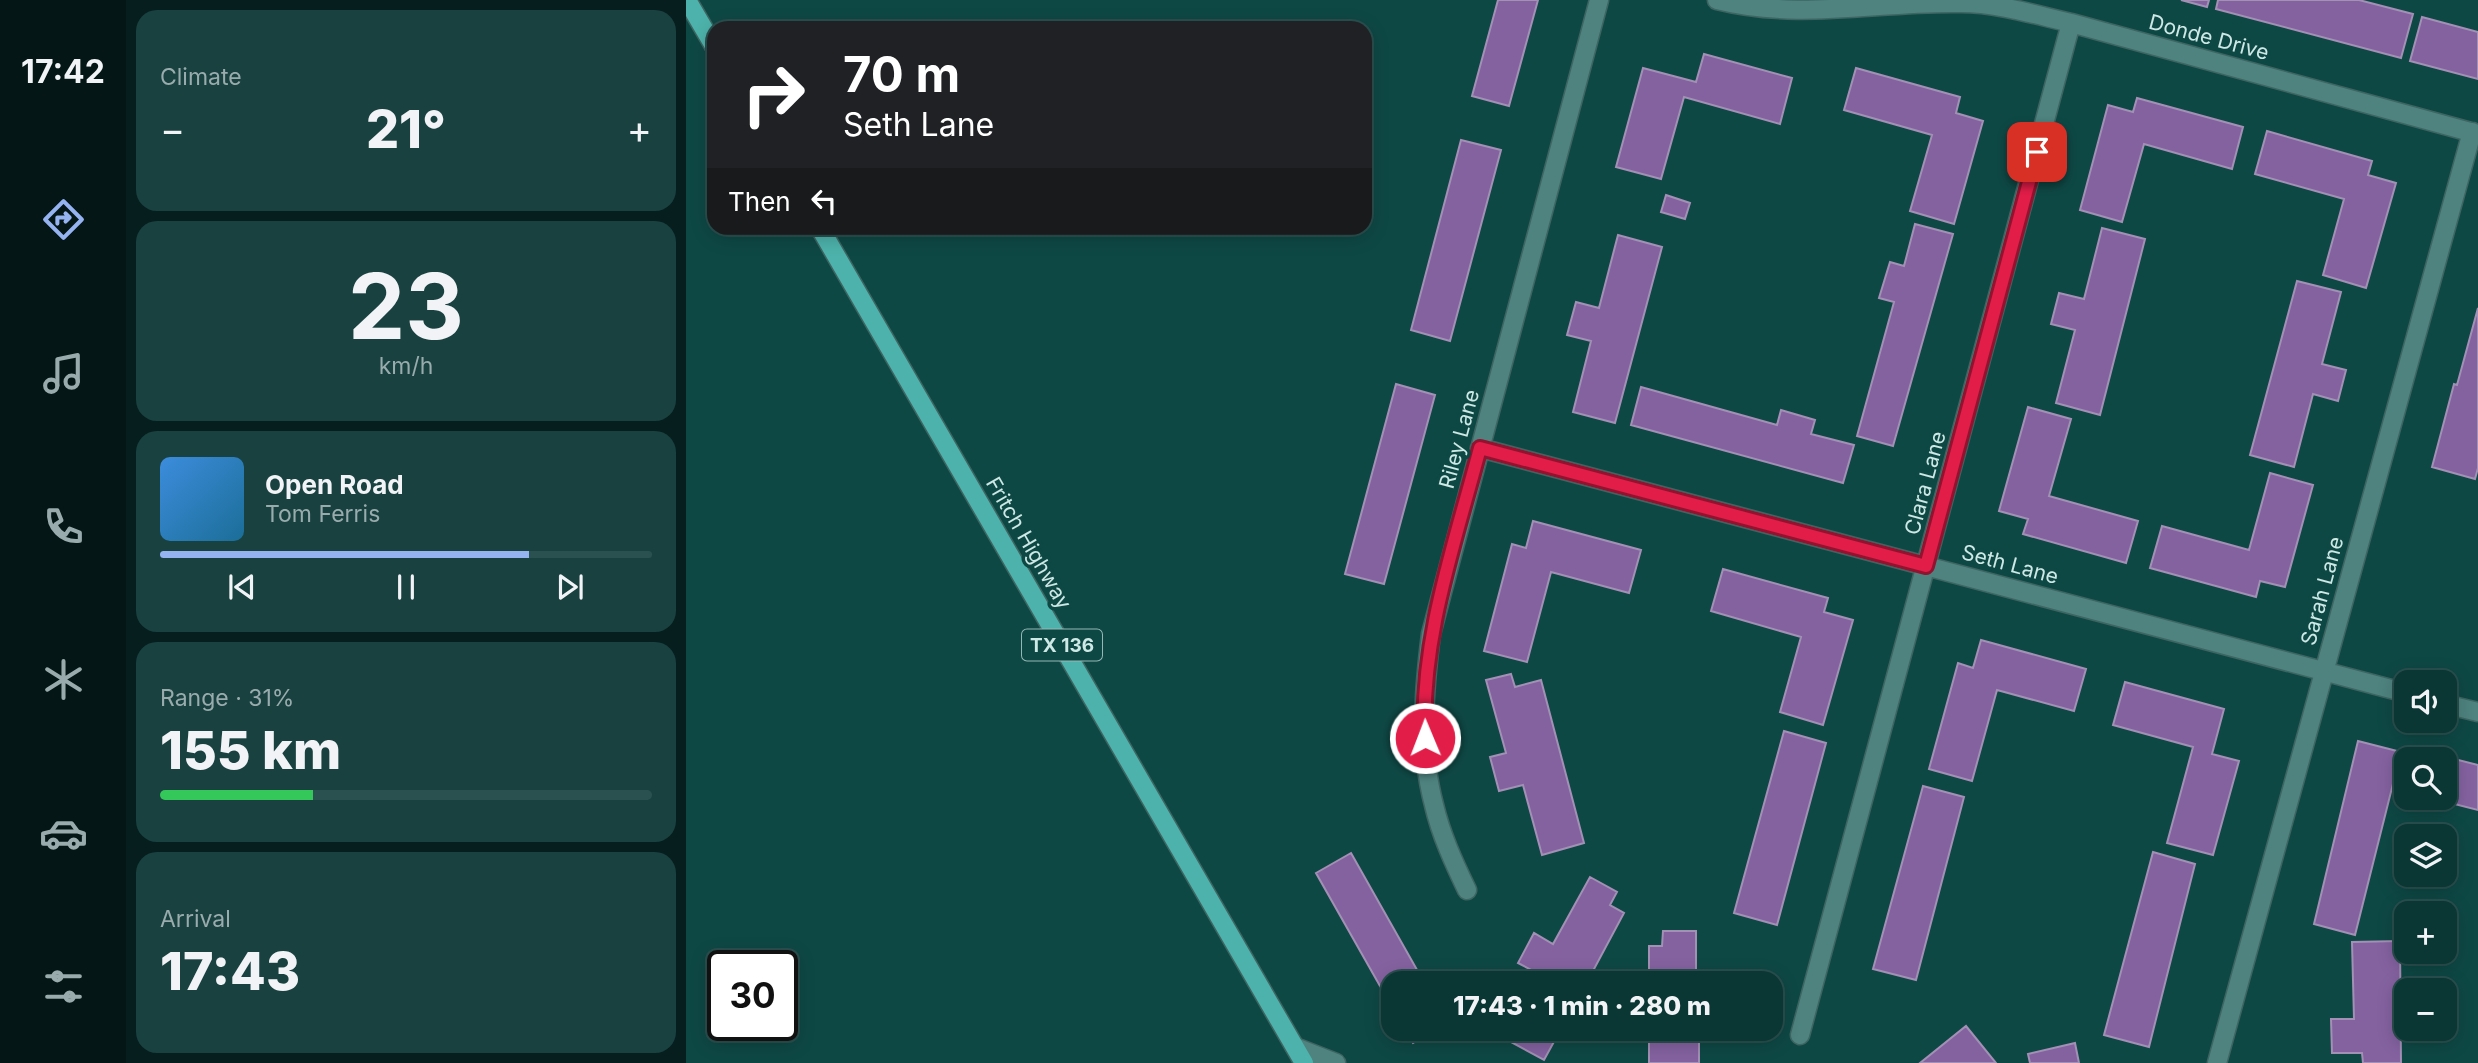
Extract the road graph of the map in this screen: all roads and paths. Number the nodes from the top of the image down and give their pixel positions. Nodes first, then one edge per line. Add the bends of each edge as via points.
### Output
1 (687, 0) edge
2 (1599, 0) edge
3 (1717, 0) edge
4 (2071, 23) junction
5 (707, 34) edge
6 (2475, 133) edge
7 (824, 235) edge
8 (1480, 448) junction
9 (1926, 566) junction
10 (2324, 671) junction
11 (2394, 690) edge
12 (2457, 707) edge
13 (2478, 712) edge
14 (1467, 890) dead end
15 (1800, 1035) dead end
16 (1300, 1055) edge
17 (1336, 1063) edge
18 (2217, 1063) edge

1 - 5 main road
2 - 8 street, Riley Lane
3 - 4 street, Donde Drive via 1798,12 1964,3
4 - 6 street, Donde Drive
4 - 9 street, Clara Lane
6 - 10 street, Sarah Lane
7 - 16 main road, Fritch Highway / TX 136
8 - 9 street, Seth Lane
8 - 14 street, Riley Lane via 1432,634 1424,714 1433,804
9 - 10 street, Seth Lane
9 - 15 street, Clara Lane
10 - 11 street, Seth Lane
10 - 18 street, Sarah Lane
12 - 13 street
16 - 17 street

